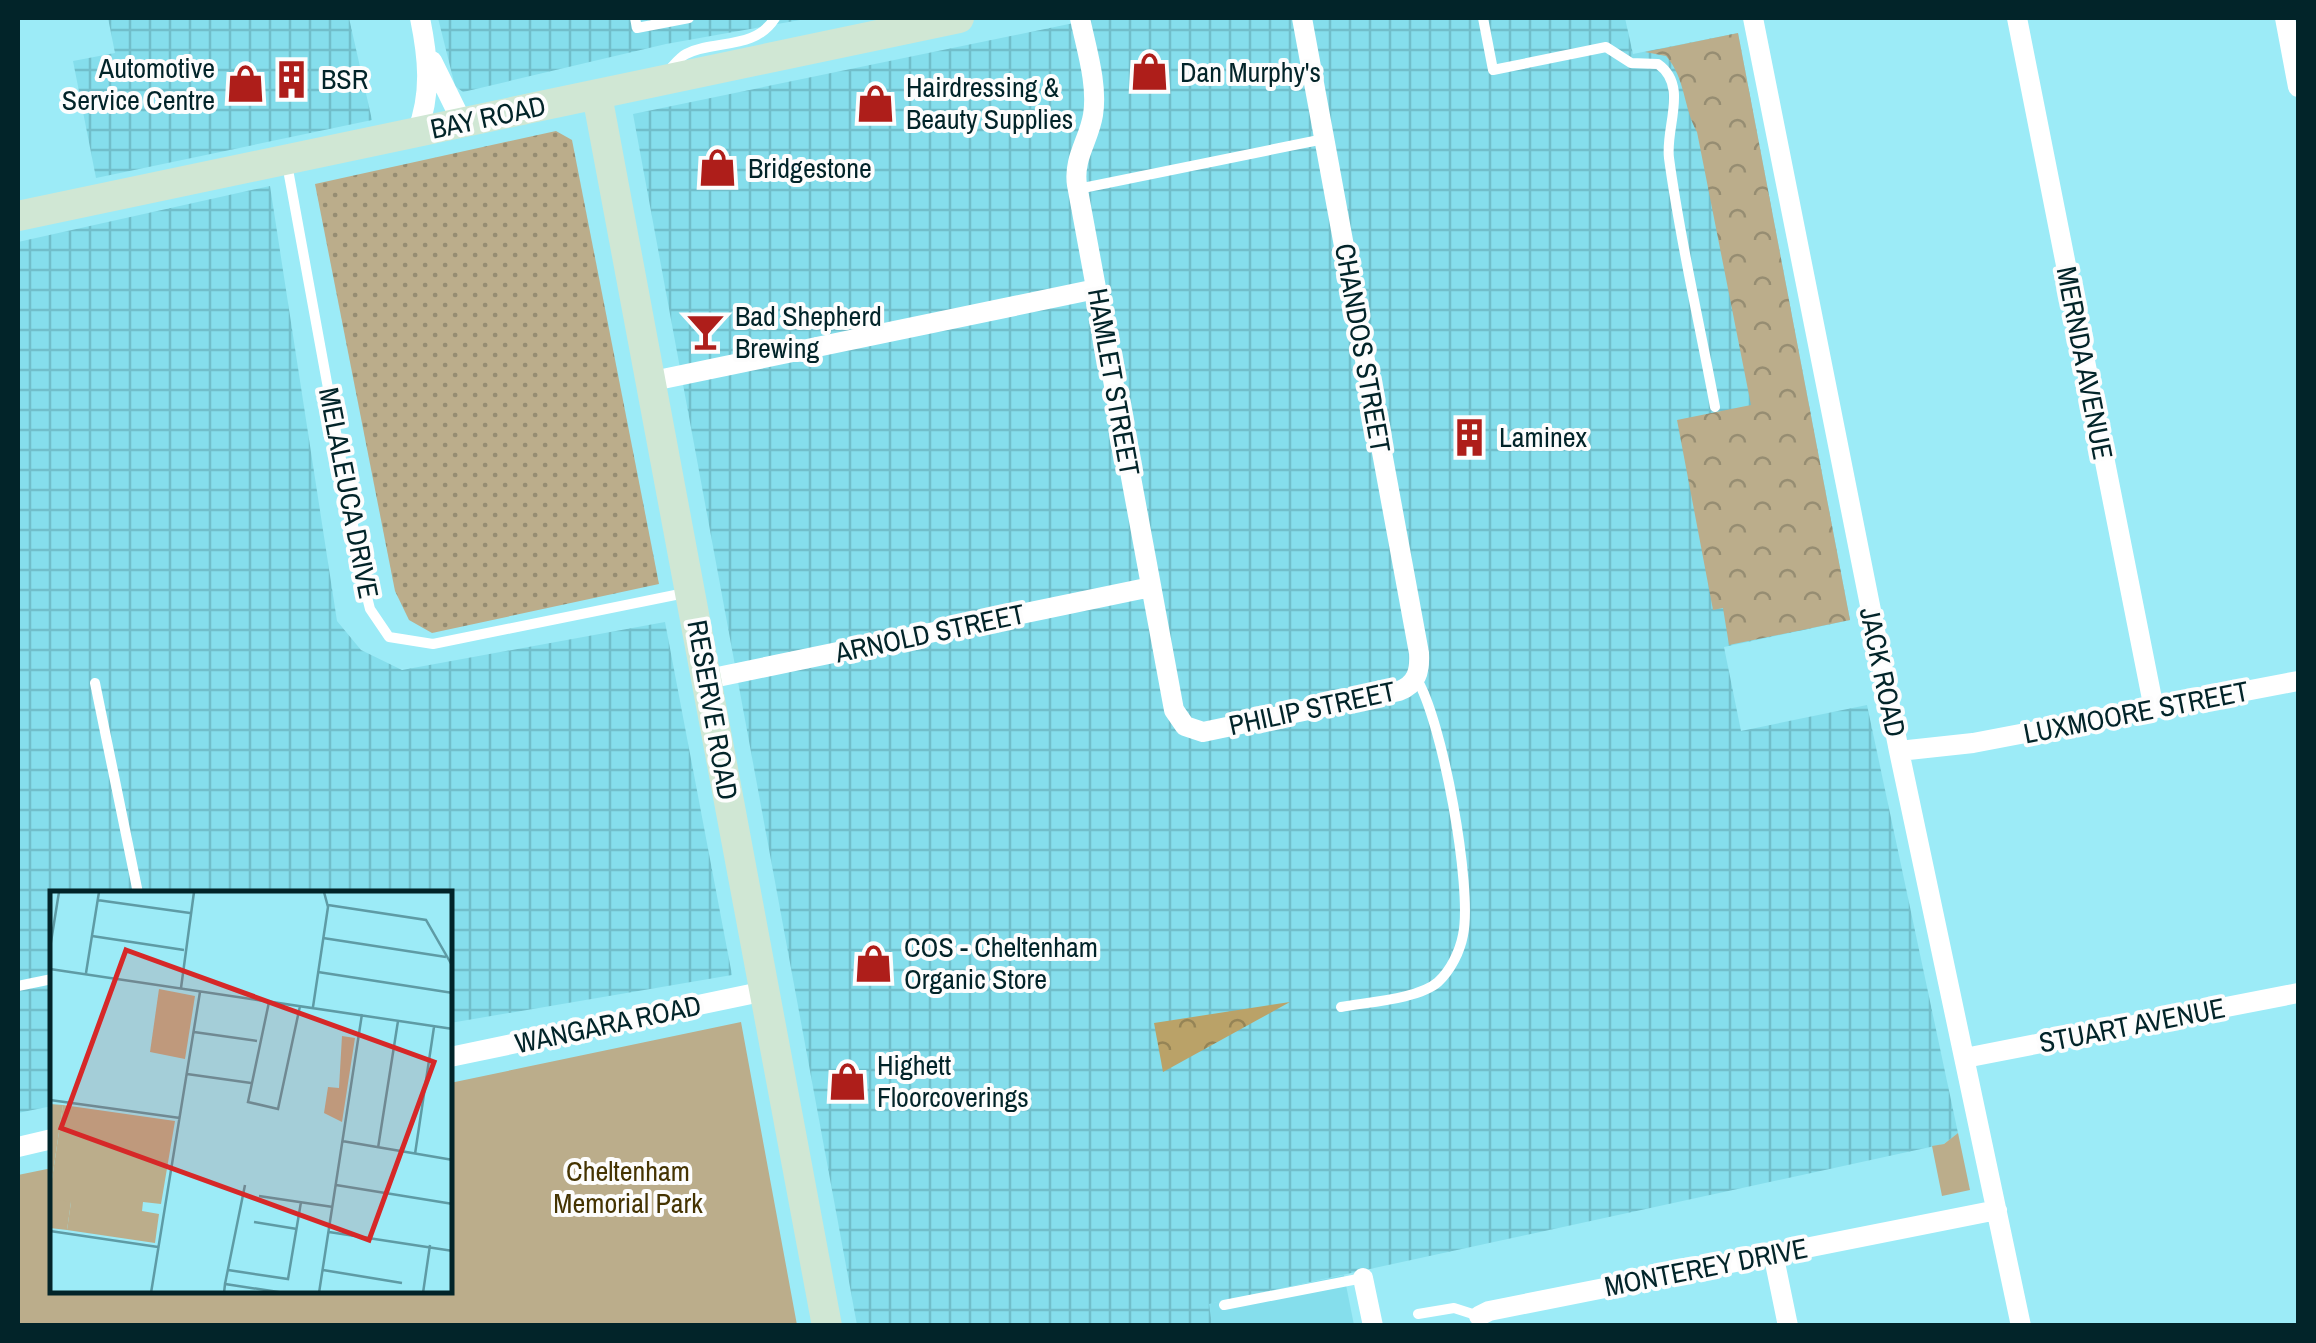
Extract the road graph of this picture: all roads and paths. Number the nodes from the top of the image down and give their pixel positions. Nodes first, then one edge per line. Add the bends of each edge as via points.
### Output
1 (420, 18) edge
2 (635, 18) edge
3 (689, 18) edge
4 (775, 18) edge
5 (1080, 18) edge
6 (1302, 18) edge
7 (1483, 18) edge
8 (1753, 18) edge
9 (2017, 18) edge
10 (2285, 18) edge
11 (948, 19) edge
12 (427, 50) junction
13 (657, 82) junction
14 (2298, 87) edge
15 (597, 95) junction
16 (462, 122) junction
17 (417, 132) junction
18 (1324, 138) junction
19 (286, 160) junction
20 (1078, 189) junction
21 (18, 216) edge
22 (1096, 289) junction
23 (652, 381) junction
24 (1715, 408) dead end
25 (1151, 586) junction
26 (691, 592) junction
27 (1416, 678) junction
28 (708, 679) junction
29 (2298, 682) edge
30 (96, 683) dead end
31 (2154, 709) junction
32 (1203, 732) joint
33 (1900, 758) junction
34 (138, 891) edge
35 (50, 979) edge
36 (18, 986) edge
37 (765, 991) junction
38 (2298, 992) edge
39 (1341, 1007) dead end
40 (452, 1057) edge
41 (1965, 1058) junction
42 (50, 1140) edge
43 (18, 1147) edge
44 (1997, 1210) junction
45 (1774, 1254) junction
46 (1363, 1278) joint
47 (1224, 1305) dead end
48 (1418, 1314) dead end
49 (1478, 1321) edge
50 (828, 1326) edge
51 (1373, 1326) edge
52 (1788, 1326) edge
53 (2020, 1326) edge

1 - 12 street
2 - 3 lane via 637,28
4 - 13 lane via 750,38 686,54
5 - 20 street, HAMLET STREET via 1094,102 1078,156
6 - 18 street, CHANDOS STREET
7 - 24 lane via 1493,70 1606,47 1631,63 1650,61 1666,69 1674,105 1668,153
8 - 33 street, JACK ROAD
9 - 31 street, MERNDA AVENUE
10 - 14 street
11 - 13 street, BAY ROAD
12 - 16 street
12 - 17 street via 427,100
13 - 15 street, BAY ROAD
15 - 16 street, BAY ROAD
15 - 23 street, RESERVE ROAD
16 - 17 street, BAY ROAD
17 - 19 street, BAY ROAD
18 - 20 lane
18 - 27 street, CHANDOS STREET via 1419,654
19 - 21 street, BAY ROAD
19 - 26 lane, MELALEUCA DRIVE via 364,585 389,637 433,644
20 - 22 street, HAMLET STREET
22 - 23 street
22 - 25 street, HAMLET STREET
23 - 26 street, RESERVE ROAD
25 - 28 street, ARNOLD STREET
25 - 32 street, HAMLET STREET via 1176,716
26 - 28 street, RESERVE ROAD
27 - 32 street, PHILIP STREET via 1400,691
27 - 39 lane via 1430,704 1463,858 1463,936 1442,978 1427,989
28 - 37 street, RESERVE ROAD
29 - 31 street, LUXMOORE STREET
30 - 34 lane
31 - 33 street, LUXMOORE STREET
33 - 41 street, JACK ROAD
35 - 36 lane
37 - 40 street, WANGARA ROAD
37 - 50 street, RESERVE ROAD
38 - 41 street, STUART AVENUE
41 - 44 street, JACK ROAD
42 - 43 street
44 - 45 street, MONTEREY DRIVE
44 - 53 street, JACK ROAD
45 - 49 street, MONTEREY DRIVE via 1489,1311
45 - 52 street
46 - 47 lane
46 - 51 street
48 - 49 lane, MONTEREY DRIVE via 1454,1308

